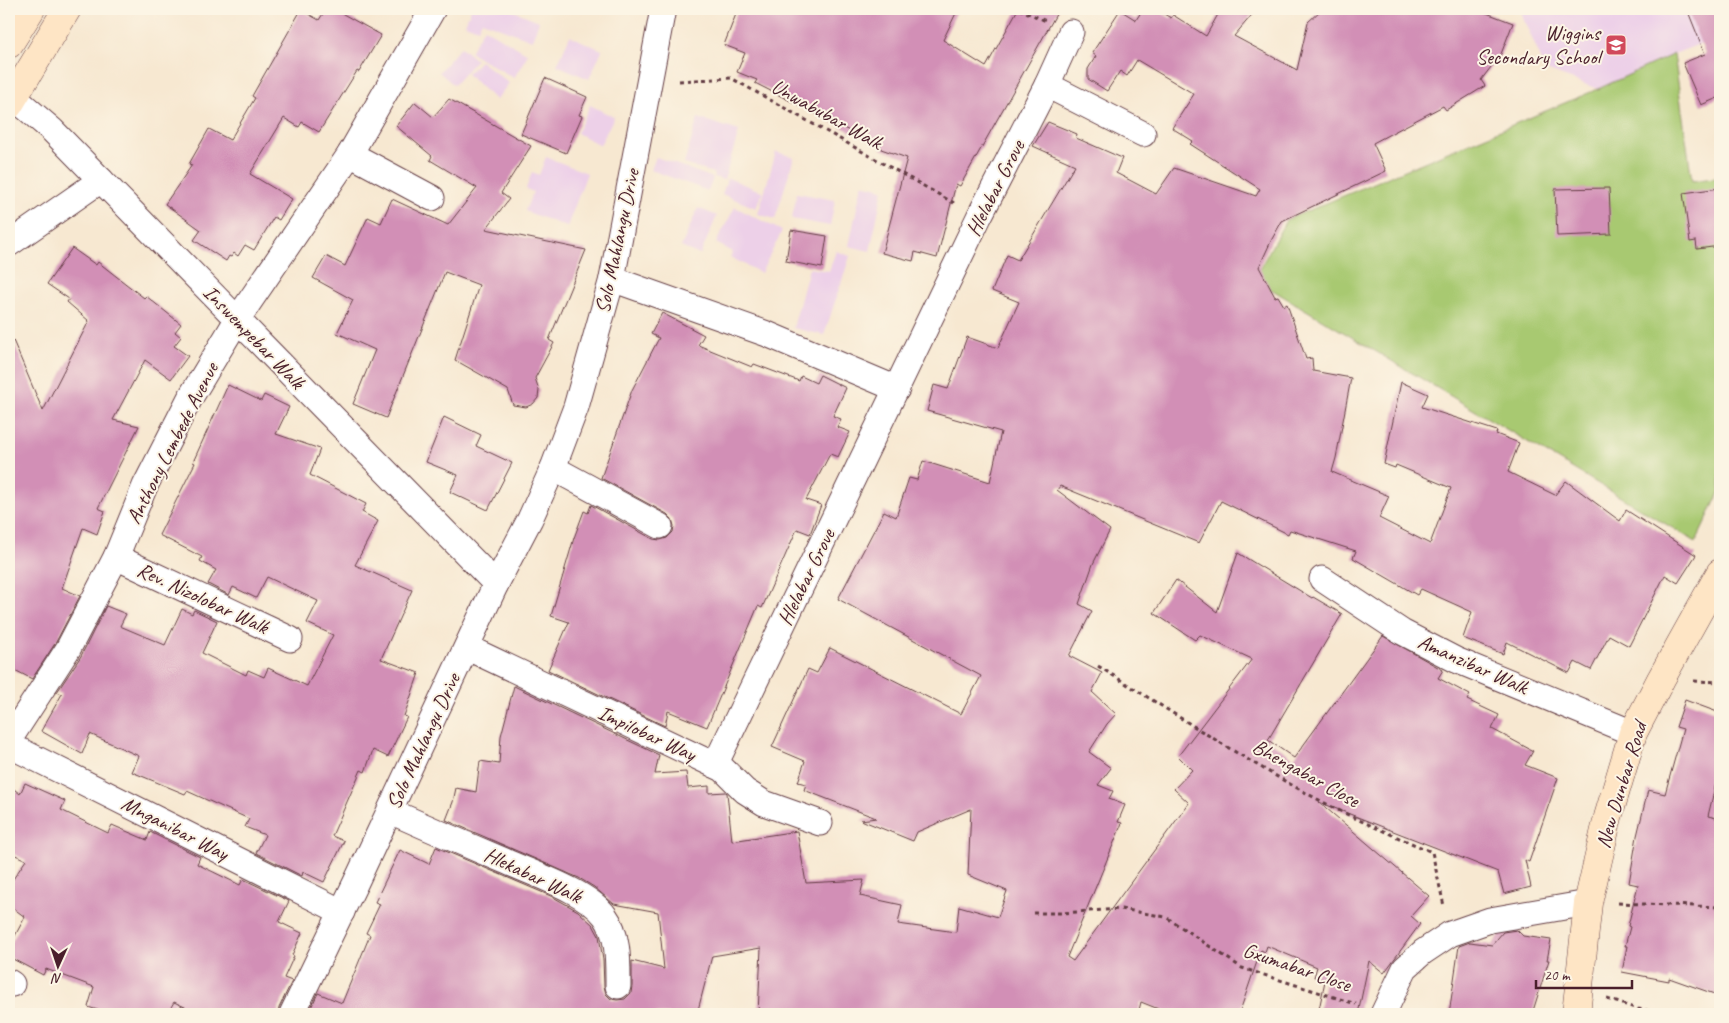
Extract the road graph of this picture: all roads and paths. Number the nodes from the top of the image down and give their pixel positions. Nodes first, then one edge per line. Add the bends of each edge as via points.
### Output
1 (31, 9) edge
2 (68, 9) edge
3 (433, 9) edge
4 (662, 9) edge
5 (1071, 32) dead end
6 (9, 44) edge
7 (649, 83) junction
8 (1047, 85) junction
9 (11, 98) edge
10 (1143, 134) dead end
11 (350, 154) junction
12 (101, 180) junction
13 (432, 198) dead end
14 (979, 217) junction
15 (9, 244) edge
16 (612, 279) junction
17 (237, 320) junction
18 (897, 388) junction
19 (553, 468) junction
20 (660, 526) dead end
21 (116, 557) junction
22 (1720, 573) edge
23 (1322, 579) dead end
24 (496, 584) junction
25 (290, 639) dead end
26 (468, 648) junction
27 (1098, 666) dead end
28 (1633, 733) junction
29 (9, 740) edge
30 (9, 745) edge
31 (715, 764) junction
32 (390, 811) junction
33 (820, 823) dead end
34 (1588, 903) junction
35 (1720, 907) edge
36 (342, 912) junction
37 (1033, 913) dead end
38 (1450, 934) junction
39 (618, 986) dead end
40 (1577, 1004) edge
41 (1383, 1013) edge
42 (292, 1014) edge
43 (1672, 1014) edge

1 - 6 street
2 - 9 street
3 - 11 street, Anthony Lembede Avenue
4 - 7 street, Solo Mahlangu Drive
5 - 8 street, Hlelabar Grove
7 - 14 path, Unwabubar Walk via 731,78
7 - 16 street, Solo Mahlangu Drive
8 - 10 street
8 - 14 street, Hlelabar Grove
9 - 12 street, Inswempebar Walk via 52,130
11 - 13 street
11 - 17 street, Anthony Lembede Avenue
12 - 15 street
12 - 17 street, Inswempebar Walk
14 - 18 street, Hlelabar Grove
16 - 18 street via 767,334
16 - 19 street, Solo Mahlangu Drive via 576,407
17 - 21 street, Anthony Lembede Avenue via 190,398 149,477
17 - 24 street, Inswempebar Walk
18 - 31 street, Hlelabar Grove
19 - 20 street
19 - 24 street, Solo Mahlangu Drive
21 - 25 street, Rev. Nizolobar Walk
21 - 29 street, Anthony Lembede Avenue via 68,648
22 - 28 street, New Dunbar Road
23 - 28 street, Amanzibar Walk via 1402,632 1456,660
24 - 26 street, Solo Mahlangu Drive
26 - 31 street, Impilobar Way
26 - 32 street, Solo Mahlangu Drive
27 - 38 path, Bhengabar Close via 1322,802 1432,852
28 - 34 street, New Dunbar Road via 1608,817
30 - 36 street, Mnganibar Way
31 - 33 street, Impilobar Way via 764,803
32 - 36 street, Solo Mahlangu Drive
32 - 39 street, Hlekabar Walk via 549,880 597,906 616,943
34 - 35 path
34 - 38 street via 1490,920
34 - 40 street, New Dunbar Road
36 - 42 street, Solo Mahlangu Drive
37 - 41 path, Gxumabar Close via 1121,909 1166,918 1242,968
38 - 41 street via 1405,968
40 - 43 path via 1611,999 1638,1009

